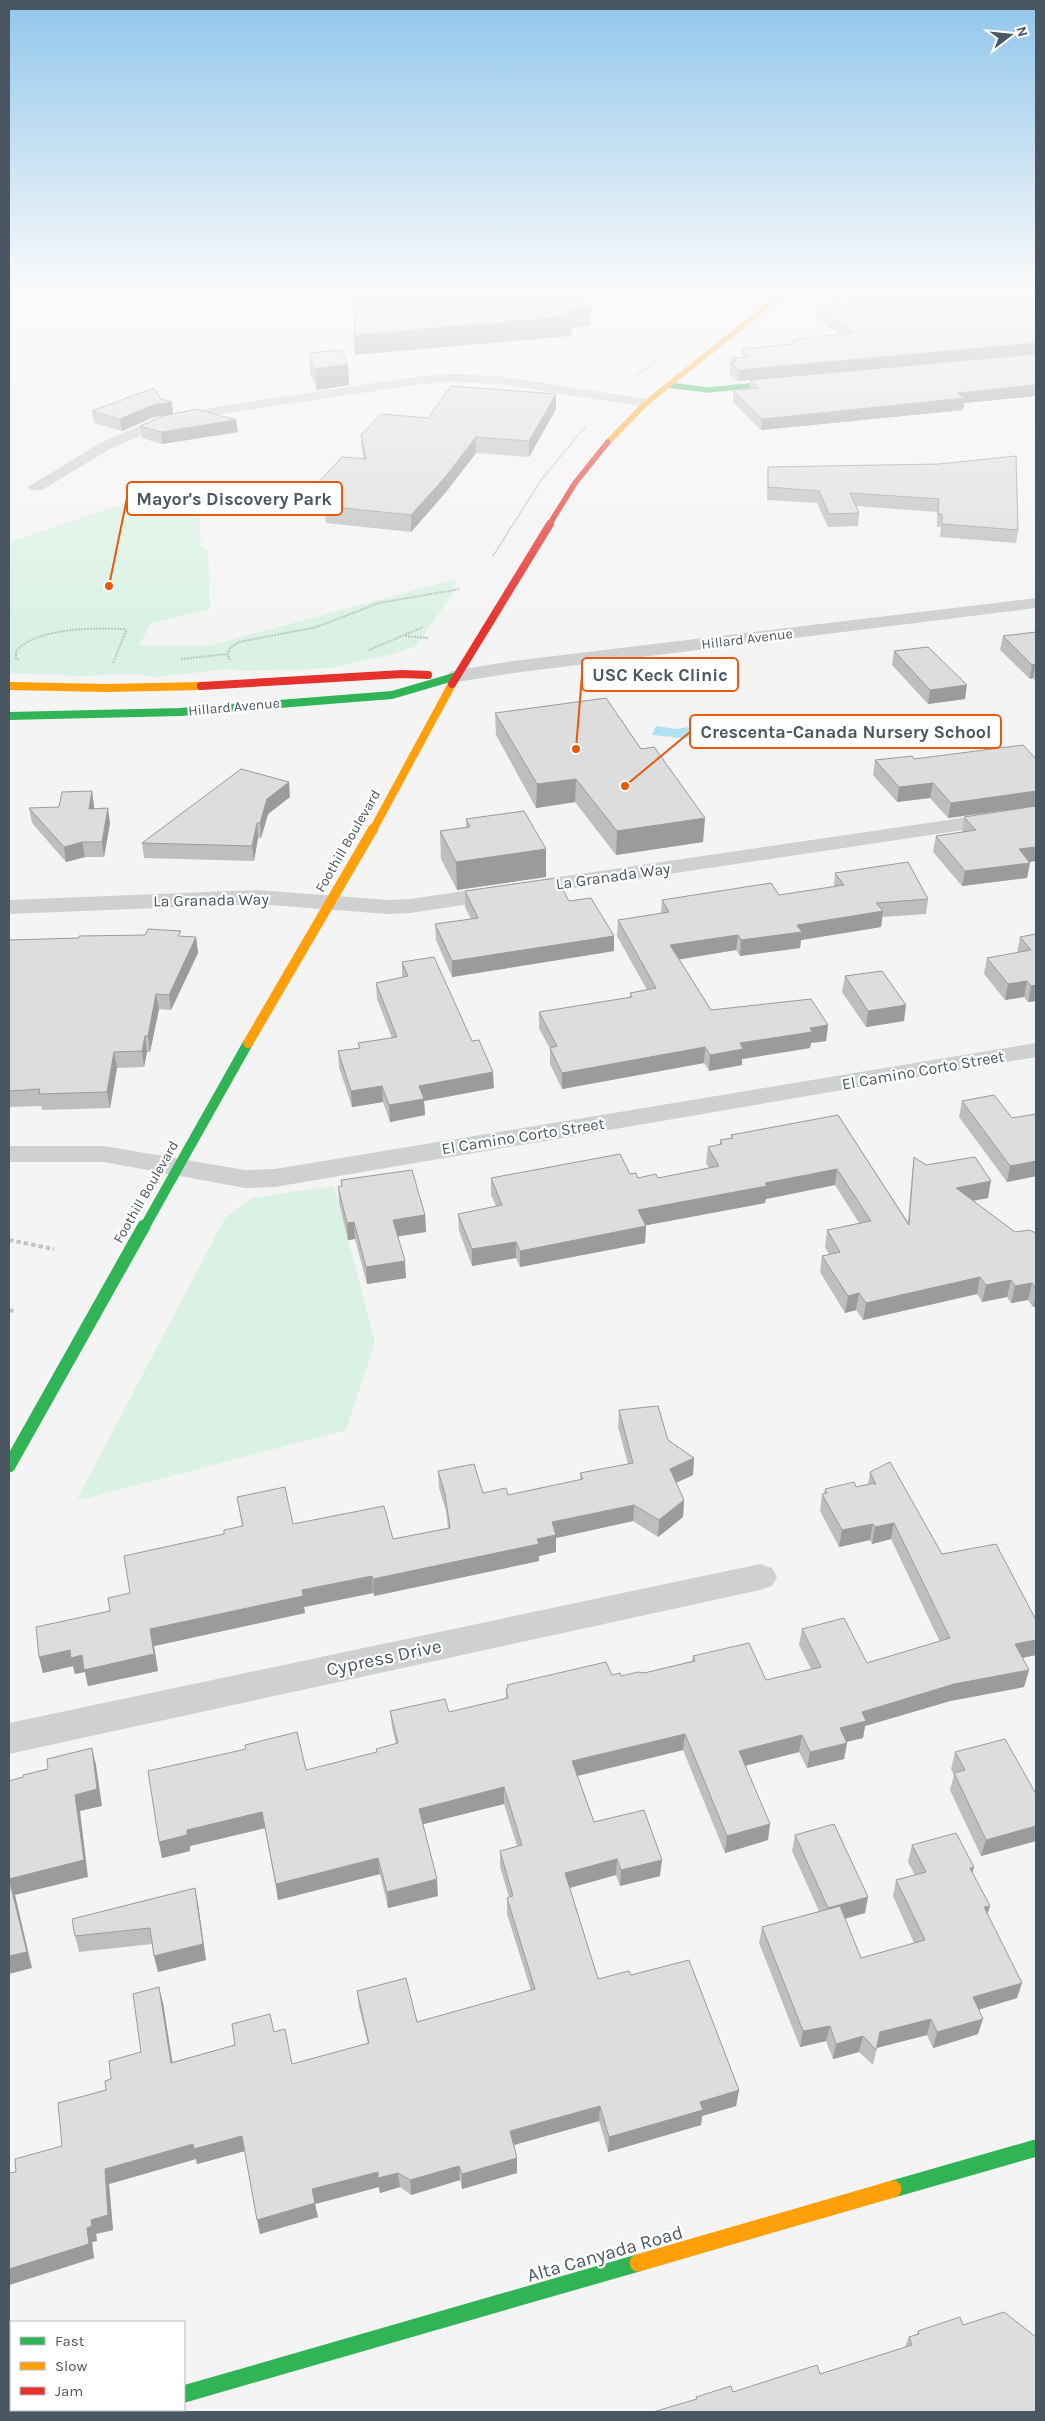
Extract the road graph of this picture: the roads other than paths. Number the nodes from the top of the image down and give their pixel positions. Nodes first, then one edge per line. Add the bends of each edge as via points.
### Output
1 (259, 404) edge
2 (645, 404) edge
3 (36, 487) dead end
4 (1036, 603) edge
5 (457, 676) junction
6 (9, 686) edge
7 (9, 716) edge
8 (1036, 814) edge
9 (330, 902) junction
10 (9, 907) edge
11 (1036, 1050) edge
12 (9, 1154) edge
13 (179, 1165) junction
14 (9, 1466) edge
15 (760, 1577) dead end
16 (9, 1739) edge
17 (1036, 2148) edge
18 (185, 2394) edge

1 - 3 street via 160,422 105,446
2 - 5 main road, Foothill Boulevard via 615,433 575,483
4 - 5 street, Hillard Avenue
5 - 6 main road, Hillard Avenue via 402,674 178,688
5 - 7 main road, Hillard Avenue via 392,695 180,712
5 - 9 main road, Foothill Boulevard
8 - 9 street, La Granada Way via 410,906
9 - 10 street, La Granada Way via 257,898
9 - 13 main road, Foothill Boulevard
11 - 13 street, El Camino Corto Street via 275,1178 245,1179
12 - 13 street, El Camino Corto Street via 104,1154
13 - 14 main road, Foothill Boulevard
15 - 16 street, Cypress Drive
17 - 18 main road, Alta Canyada Road

